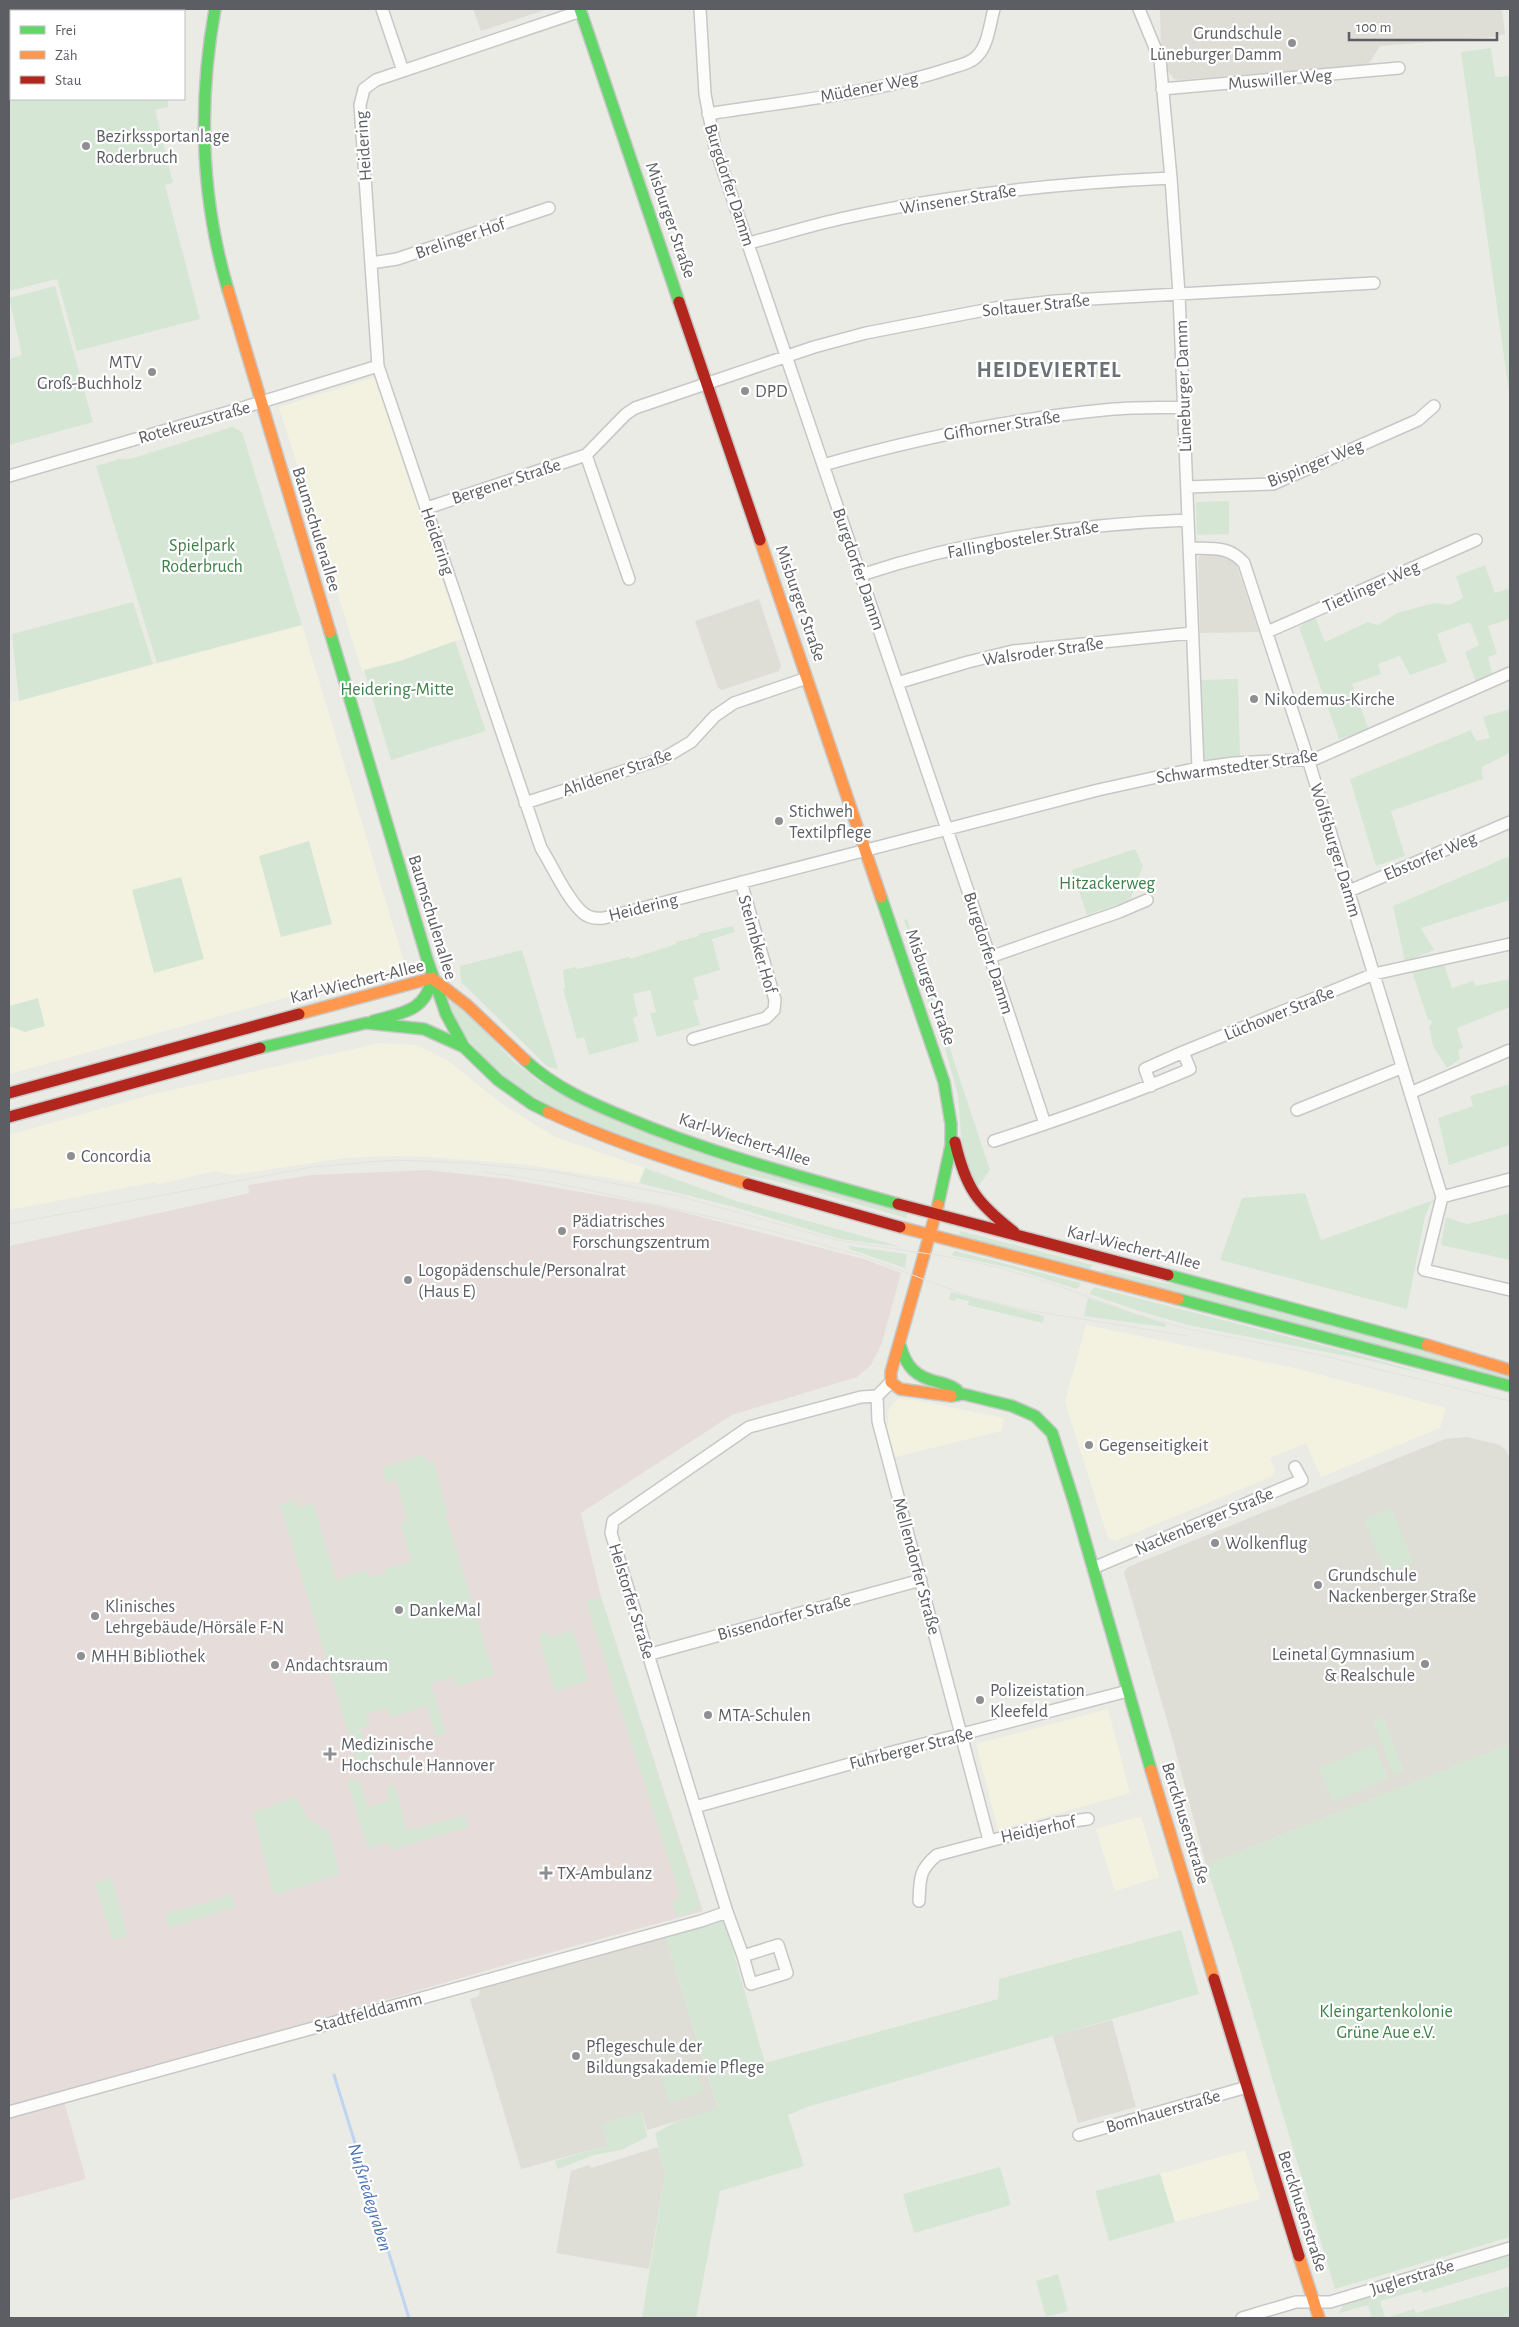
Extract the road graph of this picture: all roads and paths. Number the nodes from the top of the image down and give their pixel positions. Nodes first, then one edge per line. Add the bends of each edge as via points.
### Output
1 (215, 9) edge
2 (382, 9) edge
3 (700, 9) edge
4 (994, 9) edge
5 (1139, 9) edge
6 (581, 10) edge
7 (1399, 68) dead end
8 (403, 71) junction
9 (1162, 89) junction
10 (708, 114) junction
11 (1170, 178) junction
12 (549, 208) dead end
13 (748, 243) junction
14 (371, 263) junction
15 (1374, 283) dead end
16 (1179, 294) junction
17 (785, 356) junction
18 (378, 366) junction
19 (708, 383) junction
20 (260, 402) junction
21 (1434, 406) dead end
22 (1184, 407) junction
23 (586, 455) junction
24 (823, 465) junction
25 (9, 476) edge
26 (1187, 487) junction
27 (427, 508) junction
28 (1188, 520) junction
29 (1476, 540) dead end
30 (1189, 548) junction
31 (861, 575) junction
32 (629, 579) dead end
33 (1192, 632) junction
34 (1267, 632) junction
35 (1510, 673) edge
36 (807, 678) junction
37 (898, 683) junction
38 (1308, 759) junction
39 (1198, 768) junction
40 (525, 803) junction
41 (1510, 822) edge
42 (946, 828) junction
43 (866, 850) junction
44 (741, 882) junction
45 (1349, 891) junction
46 (1147, 900) dead end
47 (1510, 944) edge
48 (990, 958) junction
49 (1374, 974) junction
50 (432, 978) junction
51 (366, 1023) junction
52 (693, 1039) dead end
53 (464, 1047) junction
54 (1510, 1050) edge
55 (1183, 1052) junction
56 (144, 1056) junction
57 (1402, 1068) junction
58 (151, 1078) junction
59 (1151, 1086) junction
60 (9, 1093) edge
61 (1410, 1093) junction
62 (1297, 1110) dead end
63 (9, 1117) edge
64 (952, 1124) junction
65 (1045, 1124) junction
66 (994, 1141) dead end
67 (1510, 1180) edge
68 (1442, 1197) junction
69 (935, 1214) junction
70 (930, 1236) junction
71 (1019, 1236) junction
72 (1510, 1290) edge
73 (900, 1344) junction
74 (1510, 1370) edge
75 (892, 1382) junction
76 (1510, 1386) edge
77 (963, 1394) junction
78 (877, 1396) junction
79 (1295, 1467) dead end
80 (1093, 1568) junction
81 (921, 1580) junction
82 (647, 1655) junction
83 (1128, 1692) junction
84 (962, 1735) junction
85 (695, 1808) junction
86 (1088, 1819) dead end
87 (988, 1840) junction
88 (919, 1901) dead end
89 (727, 1912) junction
90 (743, 1956) dead end
91 (1246, 2087) junction
92 (9, 2112) edge
93 (1079, 2135) dead end
94 (1510, 2248) edge
95 (1314, 2302) junction
96 (1242, 2318) edge
97 (1319, 2318) edge

1 - 20 main road, Baumschulenallee via 203,89 205,171 220,260
2 - 8 street
3 - 10 street, Burgdorfer Damm
4 - 10 street, Müdener Weg via 983,48 971,61 924,77 878,87
5 - 9 street, Lüneburger Damm via 1160,60
6 - 8 street, Heidering
6 - 19 main road, Misburger Straße
7 - 9 street, Muswiller Weg
8 - 14 street, Heidering via 369,84 361,96
9 - 11 street, Lüneburger Damm
10 - 13 street, Burgdorfer Damm via 715,147
11 - 13 street, Winsener Straße via 1014,189 844,218
11 - 16 street, Lüneburger Damm
12 - 14 street, Brelinger Hof via 397,259
13 - 17 street, Burgdorfer Damm
14 - 18 street, Heidering
15 - 16 street, Soltauer Straße
16 - 17 street, Soltauer Straße via 995,308 866,333
16 - 22 street, Lüneburger Damm
17 - 19 street, Soltauer Straße
17 - 24 street, Burgdorfer Damm
18 - 20 street, Rotekreuzstraße
18 - 27 street, Heidering
19 - 23 street, Bergener Straße via 635,408
19 - 36 main road, Misburger Straße
20 - 25 street, Rotekreuzstraße
20 - 50 main road, Baumschulenallee
21 - 26 street, Bispinger Weg via 1418,420 1273,484
22 - 24 street, Gifhorner Straße via 1105,410 954,432
22 - 26 street, Lüneburger Damm
23 - 27 street, Bergener Straße
23 - 32 street
24 - 31 street, Burgdorfer Damm
26 - 28 street, Lüneburger Damm
27 - 40 street, Heidering
28 - 30 street, Lüneburger Damm
28 - 31 street, Fallingbosteler Straße via 1131,522 1024,535 901,562
29 - 34 street, Tietlinger Weg
30 - 33 street, Lüneburger Damm
30 - 34 street, Wolfsburger Damm via 1223,549 1240,558
31 - 37 street, Burgdorfer Damm
33 - 37 street, Walsroder Straße via 1014,651
33 - 39 street, Lüneburger Damm
34 - 38 street, Wolfsburger Damm
35 - 38 street, Schwarmstedter Straße
36 - 40 street, Ahldener Straße via 728,706 690,742 664,758
36 - 43 main road, Misburger Straße
37 - 42 street, Burgdorfer Damm
38 - 39 street, Schwarmstedter Straße
38 - 45 street, Wolfsburger Damm
39 - 42 street, Schwarmstedter Straße
40 - 44 street, Heidering via 541,848 550,863 581,912 595,919
41 - 45 street, Ebstorfer Weg
42 - 43 street, Schwarmstedter Straße
42 - 48 street, Burgdorfer Damm
43 - 44 street, Heidering
43 - 64 main road, Misburger Straße via 944,1082
44 - 52 street, Steimbker Hof via 775,1000 774,1010 766,1018
45 - 49 street, Wolfsburger Damm
46 - 48 street
47 - 49 street, Lüchower Straße
48 - 65 street, Burgdorfer Damm
49 - 55 street, Lüchower Straße
49 - 57 street, Wolfsburger Damm
50 - 51 main road via 427,999 414,1008
50 - 53 main road, Baumschulenallee
50 - 56 main road, Karl-Wiechert-Allee
50 - 69 main road, Karl-Wiechert-Allee via 471,1006 534,1069 562,1088 610,1111 747,1160
51 - 53 main road via 424,1030
51 - 58 main road via 219,1058
53 - 70 main road via 498,1080 532,1104 584,1129 721,1176
54 - 61 street
55 - 59 street, Lüchower Straße via 1144,1069
55 - 59 street via 1190,1069
56 - 58 main road
56 - 60 main road, Karl-Wiechert-Allee
57 - 61 street, Wolfsburger Damm
57 - 62 street
58 - 63 main road
59 - 65 street
61 - 68 street, Wolfsburger Damm
64 - 69 main road, Misburger Straße via 948,1165
64 - 71 main road via 962,1172 973,1195 986,1210
65 - 66 street
67 - 68 street
68 - 72 street via 1424,1270
69 - 70 main road
69 - 71 main road, Karl-Wiechert-Allee
70 - 73 main road
70 - 76 main road
71 - 74 main road, Karl-Wiechert-Allee via 1203,1283
73 - 75 main road via 891,1372
73 - 77 main road, Berckhusenstraße via 904,1362 914,1375 952,1386
75 - 77 main road, Berckhusenstraße via 900,1388 950,1396
75 - 78 street
77 - 80 main road, Berckhusenstraße via 1021,1410 1035,1416 1050,1429
78 - 81 street, Mellendorfer Straße via 878,1421
78 - 82 street, Helstorfer Straße via 861,1397 749,1427 613,1520 612,1533
79 - 80 street, Nackenberger Straße via 1302,1480
80 - 83 main road, Berckhusenstraße
81 - 82 street, Bissendorfer Straße
81 - 84 street, Mellendorfer Straße
82 - 85 street, Helstorfer Straße
83 - 84 street, Fuhrberger Straße
83 - 91 main road, Berckhusenstraße
84 - 85 street, Fuhrberger Straße
84 - 87 street, Heidjerhof
85 - 89 street, Helstorfer Straße
86 - 87 street, Heidjerhof
87 - 88 street, Heidjerhof via 937,1855 924,1866
89 - 90 street, Helstorfer Straße
89 - 92 street, Stadtfelddamm
91 - 93 street, Bomhauerstraße
91 - 95 main road, Berckhusenstraße
94 - 95 street, Juglerstraße via 1330,2302
95 - 96 street, Juglerstraße via 1296,2302
95 - 97 main road, Berckhusenstraße

